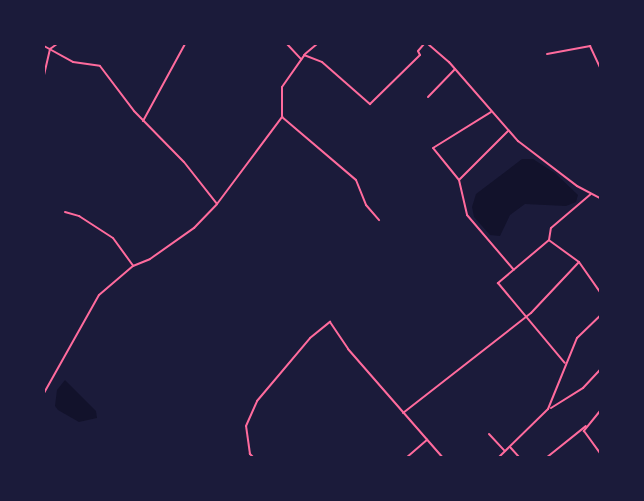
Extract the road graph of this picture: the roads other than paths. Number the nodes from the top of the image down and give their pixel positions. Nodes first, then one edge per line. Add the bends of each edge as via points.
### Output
1 (57, 44) edge
2 (185, 44) edge
3 (287, 44) edge
4 (317, 44) edge
5 (426, 44) edge
6 (44, 46) edge
7 (50, 49) junction
8 (548, 54) dead end
9 (304, 55) junction
10 (301, 59) junction
11 (600, 67) edge
12 (455, 69) junction
13 (44, 75) edge
14 (428, 97) dead end
15 (492, 111) junction
16 (282, 117) junction
17 (143, 121) junction
18 (508, 131) junction
19 (459, 180) junction
20 (591, 194) junction
21 (600, 198) edge
22 (217, 204) junction
23 (65, 212) dead end
24 (379, 220) dead end
25 (549, 240) junction
26 (579, 262) junction
27 (133, 266) junction
28 (514, 270) junction
29 (600, 292) edge
30 (600, 316) edge
31 (526, 317) junction
32 (566, 363) junction
33 (600, 370) edge
34 (44, 393) edge
35 (548, 409) junction
36 (600, 411) edge
37 (403, 413) junction
38 (587, 425) junction
39 (489, 434) dead end
40 (427, 440) junction
41 (510, 447) junction
42 (505, 451) junction
43 (600, 453) edge
44 (254, 458) edge
45 (406, 458) edge
46 (443, 458) edge
47 (498, 458) edge
48 (520, 458) edge
49 (546, 458) edge

1 - 7 street
2 - 17 street
3 - 10 street
4 - 9 street
5 - 9 street via 418,51 420,55 370,104 322,62
5 - 12 street
6 - 7 street
7 - 13 street
7 - 17 street via 73,62 100,66
8 - 11 street via 590,46
9 - 10 street
10 - 16 street via 282,87
12 - 14 street
12 - 15 street
15 - 18 street
15 - 19 street via 433,148
16 - 22 street
16 - 24 street via 356,180 366,205
17 - 22 street via 184,162
18 - 19 street
18 - 20 street
19 - 28 street via 467,215
20 - 21 street
20 - 25 street via 551,228
22 - 27 street via 194,228 150,259
23 - 27 street via 79,216 113,238
25 - 26 street
25 - 28 street
26 - 29 street
26 - 31 street
27 - 34 street via 99,296
28 - 31 street via 498,283
30 - 32 street via 577,338
31 - 32 street
31 - 37 street
32 - 35 street
33 - 35 street via 584,388
35 - 41 street
36 - 38 street
37 - 40 street
37 - 44 street via 330,322 310,338 257,401 246,426
38 - 43 street via 587,437
38 - 49 street
39 - 42 street
40 - 45 street
40 - 46 street
41 - 42 street
41 - 48 street
42 - 47 street

